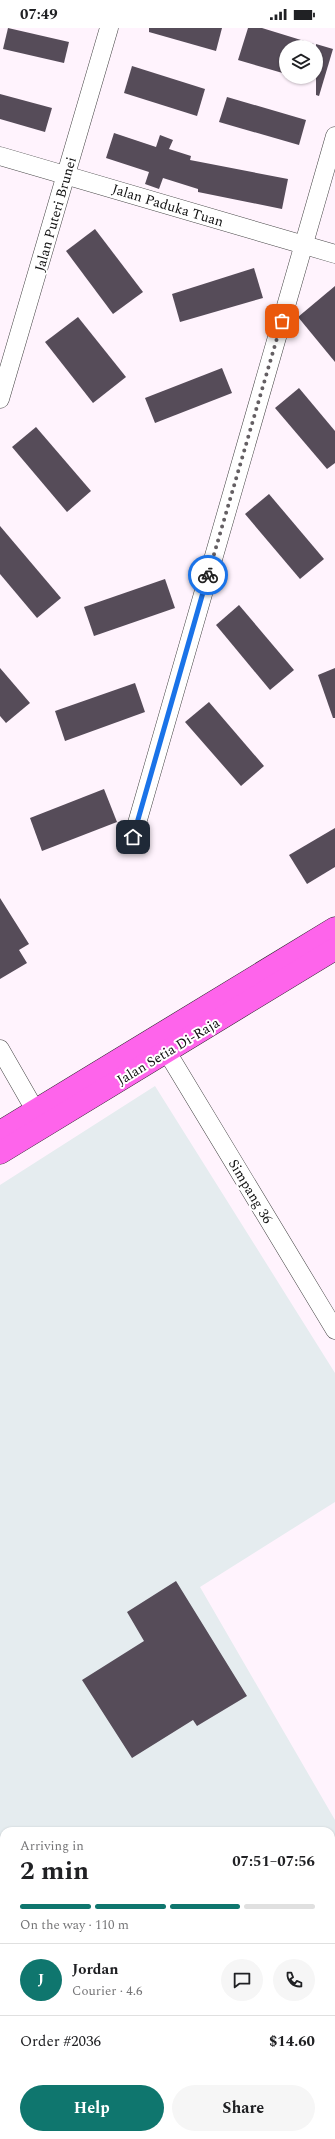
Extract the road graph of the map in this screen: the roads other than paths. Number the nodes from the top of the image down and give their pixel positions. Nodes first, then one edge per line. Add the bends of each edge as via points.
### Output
1 (109, 28) edge
2 (335, 136) edge
3 (0, 156) edge
4 (66, 175) junction
5 (304, 245) junction
6 (335, 254) edge
7 (0, 399) edge
8 (133, 837) dead end
9 (335, 928) edge
10 (335, 949) edge
11 (0, 1049) edge
12 (167, 1052) junction
13 (35, 1110) junction
14 (0, 1132) edge
15 (0, 1153) edge
16 (335, 1330) edge

1 - 4 street, Jalan Puteri Brunei
2 - 5 street
3 - 4 street, Jalan Paduka Tuan
4 - 5 street, Jalan Paduka Tuan
4 - 7 street, Jalan Puteri Brunei
5 - 6 street, Jalan Paduka Tuan
5 - 8 street
9 - 13 main road, Jalan Setia Di-Raja
10 - 12 main road, Jalan Setia Di-Raja
11 - 13 street
12 - 15 main road, Jalan Setia Di-Raja
12 - 16 street, Simpang 36
13 - 14 main road, Jalan Setia Di-Raja

